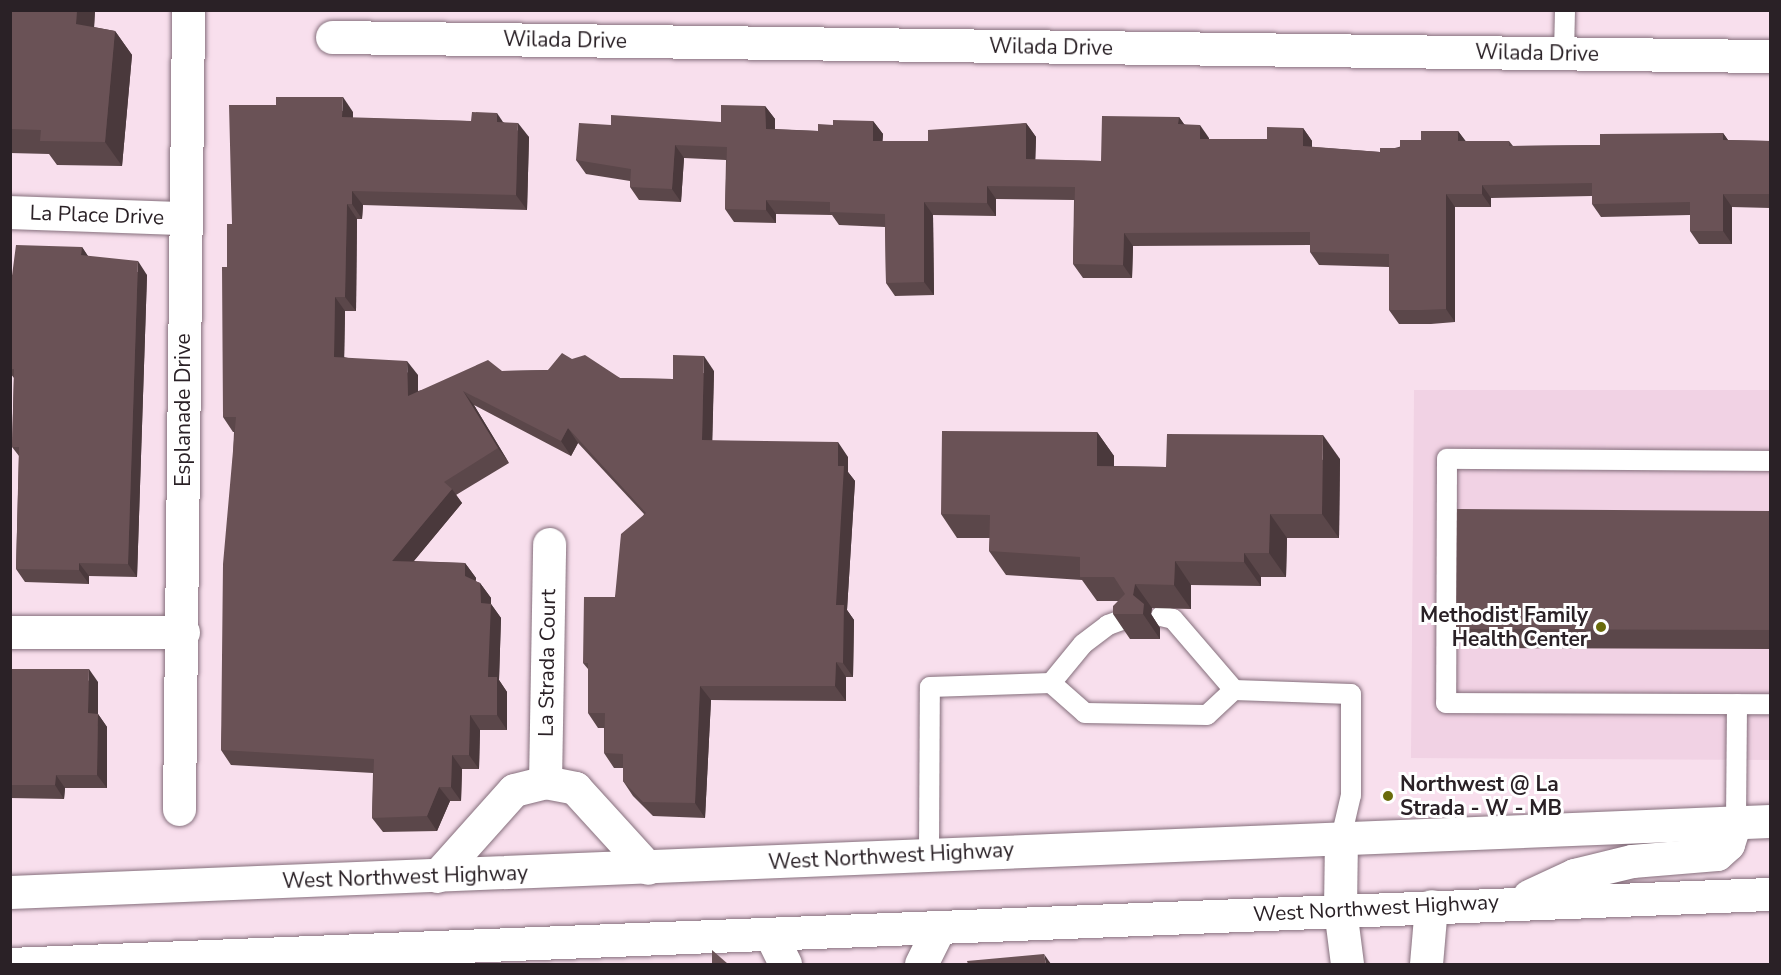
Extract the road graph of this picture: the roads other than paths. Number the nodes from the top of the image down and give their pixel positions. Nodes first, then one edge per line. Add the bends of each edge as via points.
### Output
1 (188, 10) edge
2 (1565, 10) edge
3 (332, 37) dead end
4 (1564, 54) junction
5 (1770, 56) edge
6 (10, 212) edge
7 (184, 218) junction
8 (1770, 461) edge
9 (549, 544) dead end
10 (1161, 616) edge
11 (1130, 617) edge
12 (10, 632) edge
13 (183, 632) junction
14 (1051, 683) junction
15 (1234, 690) junction
16 (1737, 704) junction
17 (1770, 704) edge
18 (545, 782) junction
19 (179, 809) dead end
20 (1736, 820) junction
21 (1770, 821) edge
22 (1341, 838) junction
23 (928, 853) junction
24 (648, 868) junction
25 (437, 876) junction
26 (10, 892) edge
27 (1770, 894) edge
28 (1516, 902) junction
29 (1431, 906) junction
30 (1340, 909) junction
31 (939, 928) junction
32 (771, 935) junction
33 (115, 962) edge
34 (20, 964) edge
35 (785, 964) edge
36 (921, 964) edge
37 (1347, 964) edge
38 (1426, 964) edge

1 - 7 main road, Esplanade Drive
2 - 4 lane
3 - 4 main road, Wilada Drive
4 - 5 main road, Wilada Drive
6 - 7 main road, La Place Drive
7 - 13 main road, Esplanade Drive
8 - 16 lane via 1447,459 1446,703
9 - 18 main road, La Strada Court
10 - 15 lane via 1173,619
11 - 14 lane via 1108,624 1083,644
12 - 13 main road
13 - 19 main road, Esplanade Drive
14 - 15 lane via 1085,713 1207,716
14 - 23 lane via 930,687
15 - 22 lane via 1351,694 1351,795
16 - 17 lane
16 - 20 lane
18 - 24 main road via 575,788
18 - 25 main road via 514,790
20 - 21 main road, West Northwest Highway
20 - 22 main road, West Northwest Highway
20 - 28 main road via 1728,844 1717,854 1632,861 1574,875
22 - 23 main road, West Northwest Highway
22 - 30 main road
23 - 24 main road, West Northwest Highway
24 - 25 main road, West Northwest Highway
25 - 26 main road, West Northwest Highway
27 - 28 main road, West Northwest Highway
28 - 29 main road, West Northwest Highway
29 - 30 main road, West Northwest Highway
29 - 38 main road
30 - 31 main road, West Northwest Highway
30 - 37 main road
31 - 32 main road, West Northwest Highway
31 - 36 main road
32 - 33 main road, West Northwest Highway
32 - 35 main road
33 - 34 main road, West Northwest Highway

